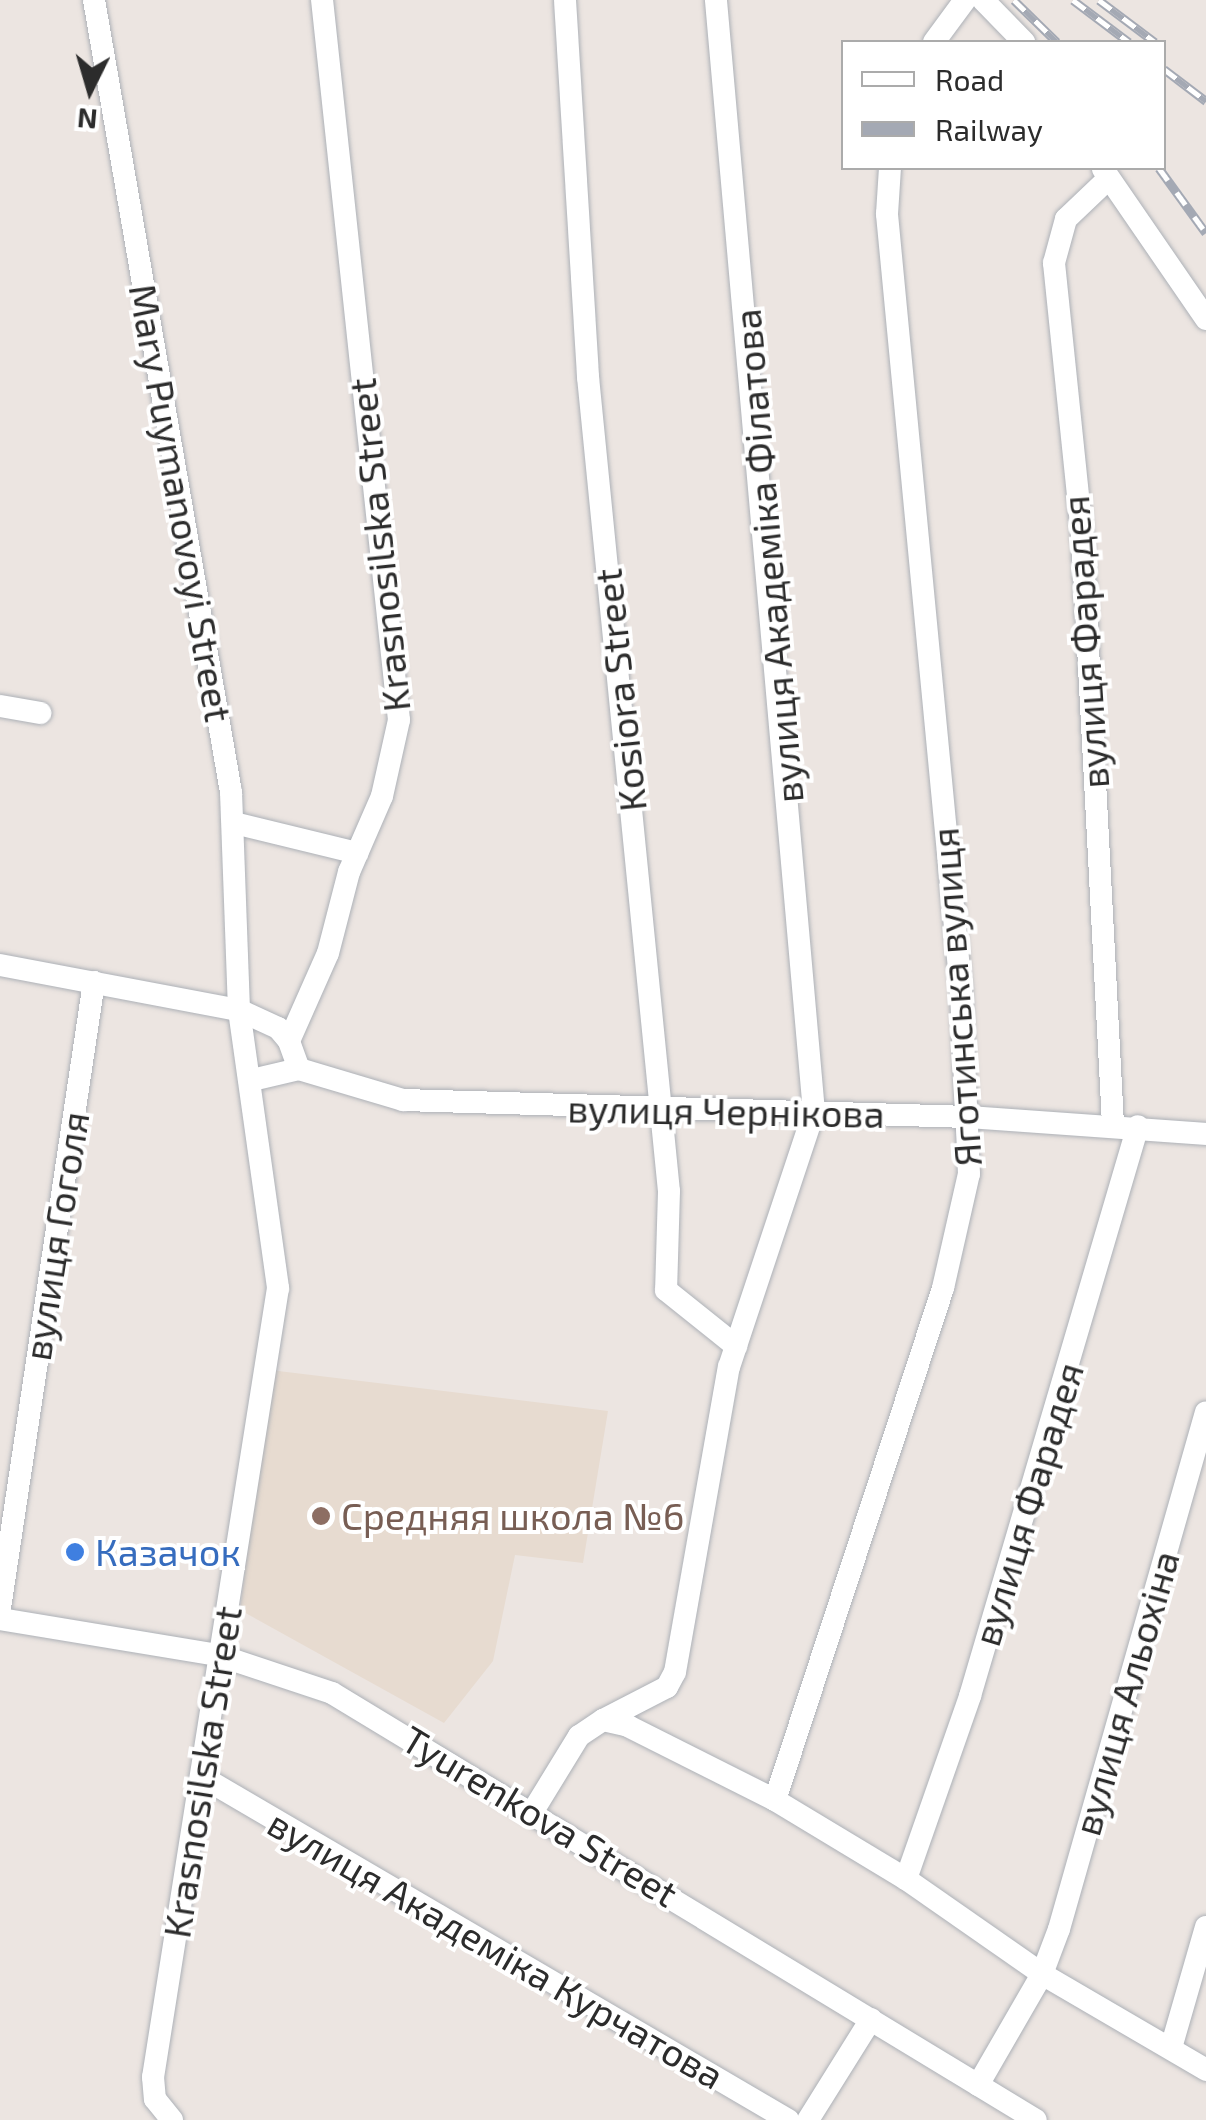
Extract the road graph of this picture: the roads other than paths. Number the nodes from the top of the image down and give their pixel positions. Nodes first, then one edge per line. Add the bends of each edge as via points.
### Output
1 (94, 0) edge
2 (322, 0) edge
3 (565, 0) edge
4 (716, 0) edge
5 (965, 0) edge
6 (983, 0) edge
7 (935, 40) edge
8 (1022, 40) edge
9 (890, 170) edge
10 (1105, 173) edge
11 (1206, 318) edge
12 (0, 706) edge
13 (40, 714) dead end
14 (234, 824) junction
15 (357, 852) junction
16 (0, 965) edge
17 (94, 982) junction
18 (239, 1010) junction
19 (289, 1041) junction
20 (299, 1069) junction
21 (252, 1080) junction
22 (662, 1112) junction
23 (814, 1112) junction
24 (969, 1117) junction
25 (1113, 1125) junction
26 (1138, 1126) junction
27 (1206, 1134) edge
28 (736, 1346) junction
29 (1206, 1412) edge
30 (0, 1608) edge
31 (0, 1619) edge
32 (218, 1656) junction
33 (604, 1720) junction
34 (204, 1778) junction
35 (775, 1800) junction
36 (533, 1811) junction
37 (906, 1878) junction
38 (1206, 1927) edge
39 (1042, 1974) junction
40 (871, 2019) junction
41 (1171, 2048) junction
42 (1206, 2070) edge
43 (978, 2085) junction
44 (166, 2119) edge
45 (788, 2120) edge
46 (808, 2120) edge
47 (1036, 2120) edge

1 - 14 street, Mary Puymanovoyi Street
2 - 15 street, Krasnosilska Street via 399,720 395,760
3 - 22 street, Kosiora Street via 588,377
4 - 23 street, вулиця Академіка Філатова
5 - 7 street
6 - 8 street
9 - 24 street, Яготинська вулиця via 888,214
10 - 11 street
10 - 25 street, вулиця Фарадея via 1066,220 1054,263 1082,532
12 - 13 street
14 - 15 street
14 - 18 street, Mary Puymanovoyi Street
15 - 19 street, Krasnosilska Street via 328,953
16 - 17 street
17 - 18 street
17 - 30 street, вулиця Гоголя
18 - 19 street via 278,1028
18 - 21 street, Krasnosilska Street
19 - 20 street
20 - 21 street, вулиця Чернікова
20 - 22 street, вулиця Чернікова via 402,1100
21 - 32 street, Krasnosilska Street via 278,1288
22 - 23 street, вулиця Чернікова
22 - 28 street, Kosiora Street via 670,1229 666,1290
23 - 24 street, вулиця Чернікова
23 - 28 street
24 - 25 street, вулиця Чернікова
24 - 35 street, Яготинська вулиця via 970,1174 943,1288
25 - 26 street, вулиця Чернікова
26 - 27 street, вулиця Чернікова
26 - 37 street, вулиця Фарадея via 970,1696
28 - 33 street via 682,1648 667,1688
29 - 39 street, вулиця Альохіна
31 - 32 street, Tyurenkova Street
32 - 34 street, Krasnosilska Street
32 - 36 street, Tyurenkova Street via 296,1678 365,1709
33 - 35 street
33 - 36 street via 580,1736
34 - 44 street, Krasnosilska Street via 153,2077
34 - 45 street, вулиця Академіка Курчатова
35 - 37 street
36 - 40 street, Tyurenkova Street
37 - 39 street
38 - 41 street
39 - 41 street
39 - 43 street, вулиця Альохіна
40 - 43 street, Tyurenkova Street
40 - 46 street
41 - 42 street
43 - 47 street, Tyurenkova Street

